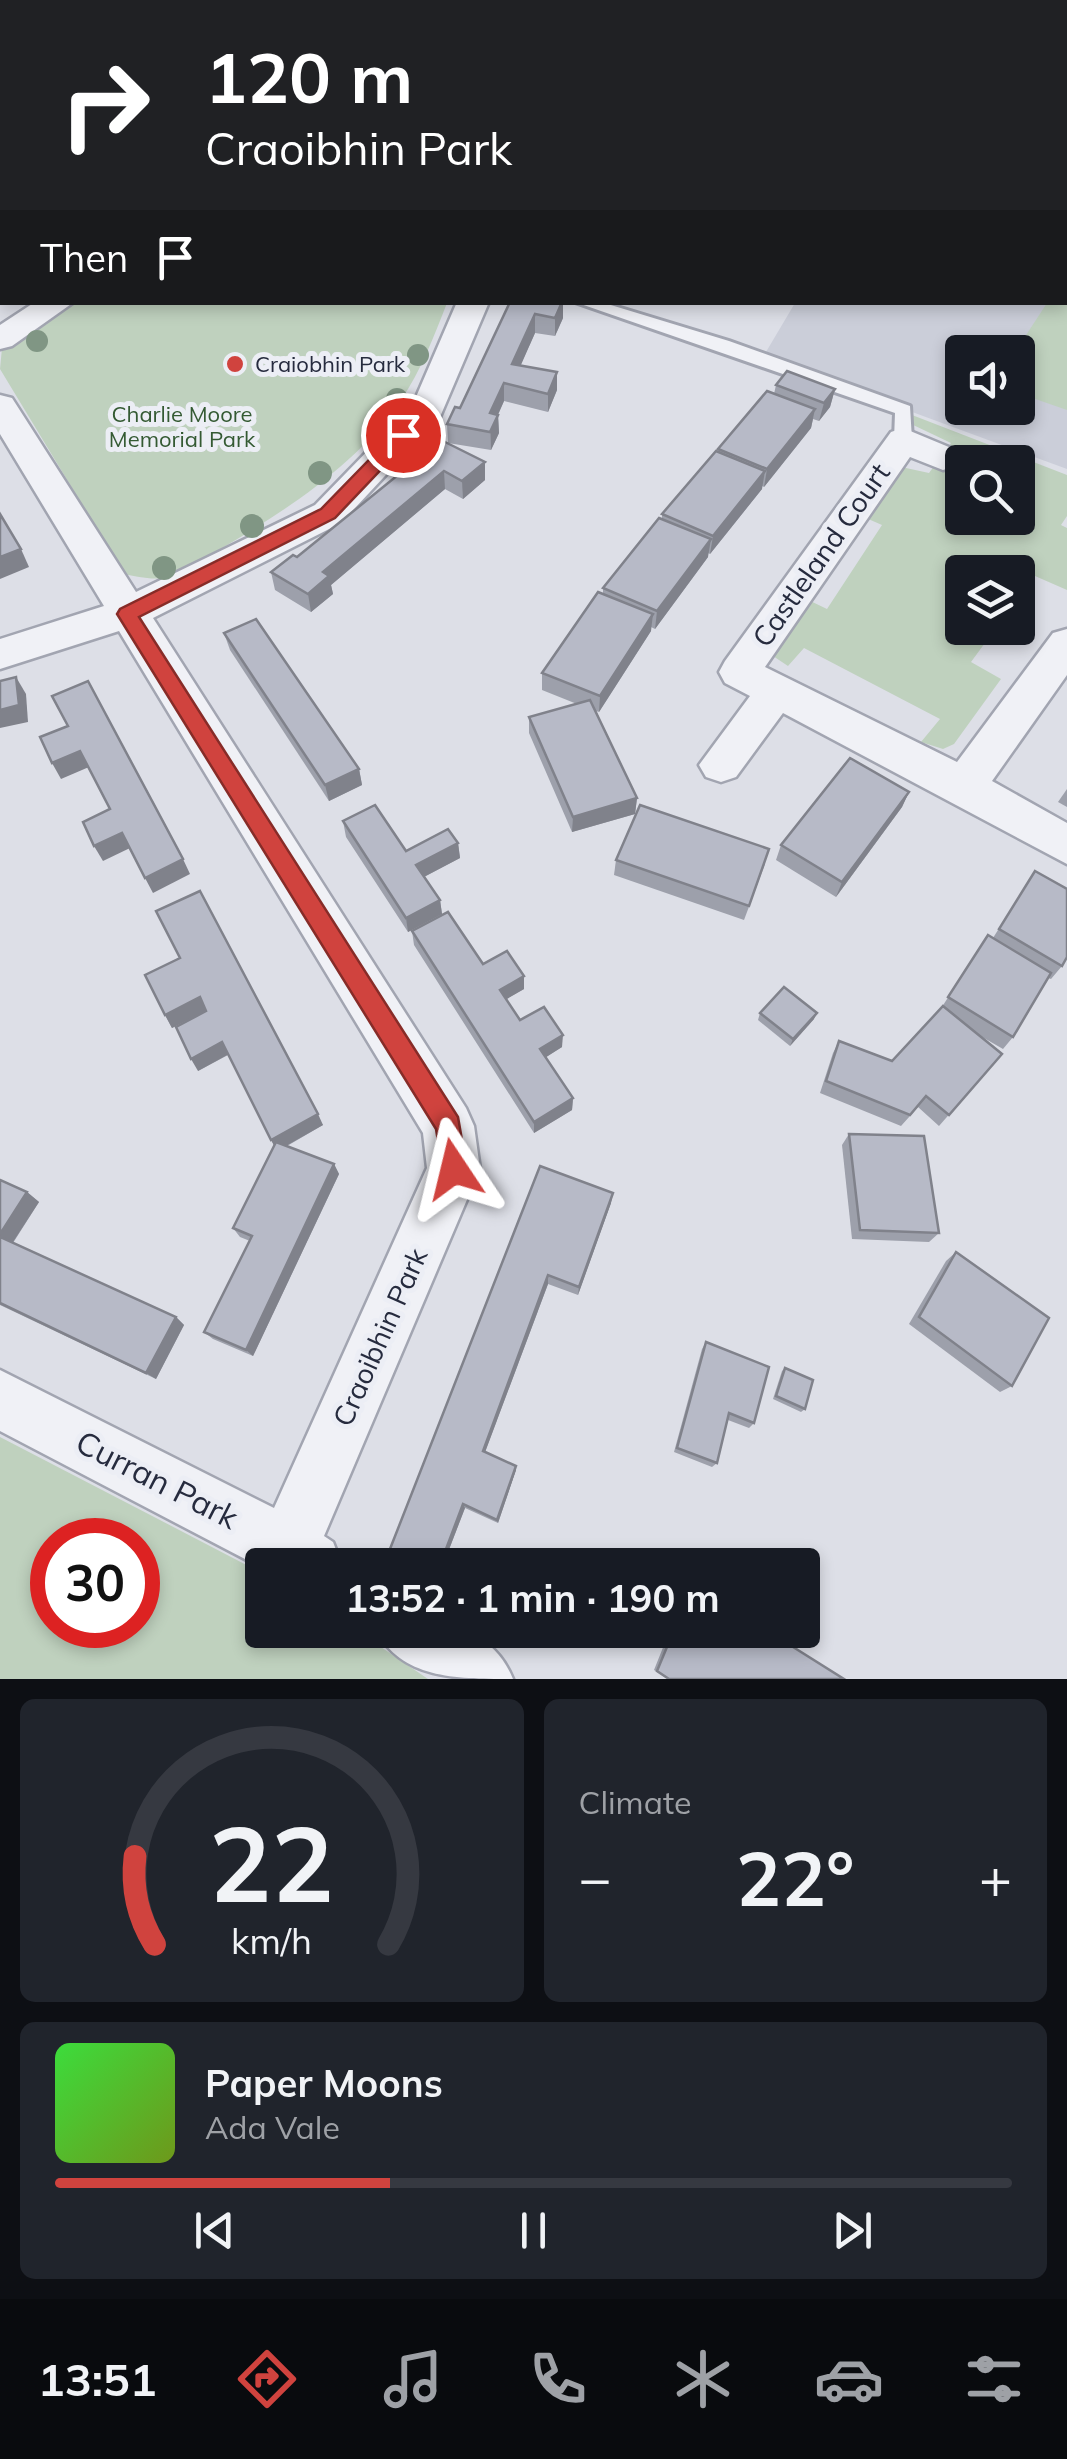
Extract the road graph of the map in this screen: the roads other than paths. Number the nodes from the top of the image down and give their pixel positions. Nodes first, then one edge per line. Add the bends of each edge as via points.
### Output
1 (53, 305) edge
2 (472, 305) edge
3 (593, 305) edge
4 (0, 339) edge
5 (0, 406) edge
6 (902, 440) junction
7 (943, 458) dead end
8 (127, 614) junction
9 (1067, 644) edge
10 (0, 654) edge
11 (777, 692) junction
12 (720, 765) dead end
13 (964, 786) junction
14 (1067, 845) edge
15 (0, 1398) edge
16 (285, 1548) edge
17 (303, 1548) edge
18 (434, 1648) edge
19 (480, 1679) edge

1 - 4 street
2 - 8 street via 428,408 328,514
3 - 6 lane via 904,410
5 - 8 street, Craoibhin Park
6 - 7 street, Castleland Court
6 - 11 street, Castleland Court via 739,672
8 - 10 street
8 - 17 street, Craoibhin Park via 448,1126 454,1169
9 - 13 street
11 - 12 street, Castleland Court
11 - 13 street, Castleland Court
13 - 14 street, Castleland Court
15 - 16 street, Curran Park
18 - 19 street

